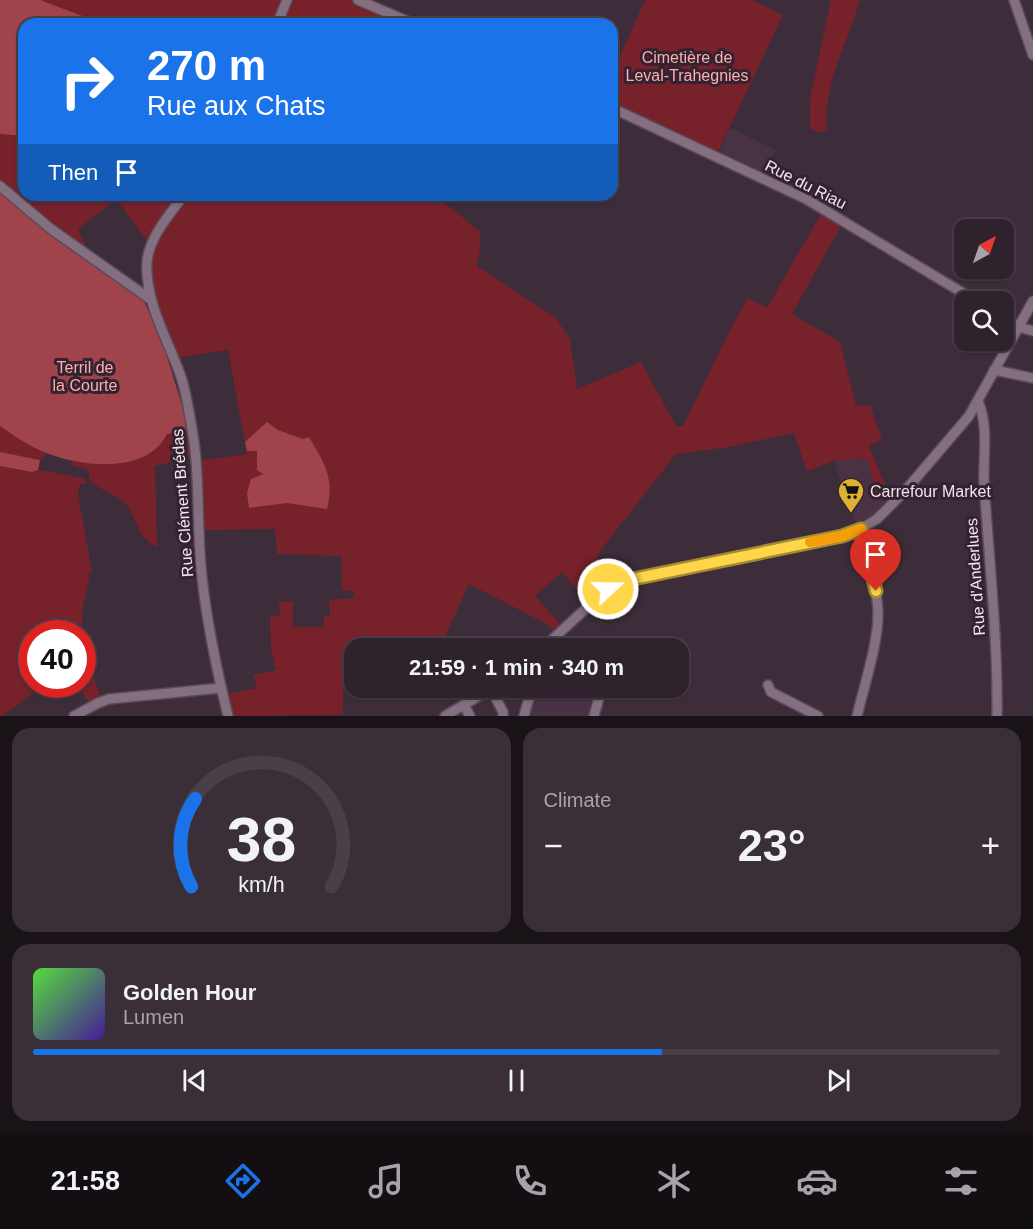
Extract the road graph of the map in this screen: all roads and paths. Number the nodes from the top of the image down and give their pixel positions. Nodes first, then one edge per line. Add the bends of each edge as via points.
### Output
1 (287, 0) edge
2 (358, 0) edge
3 (1014, 0) edge
4 (280, 18) edge
5 (400, 18) edge
6 (1033, 55) edge
7 (618, 111) edge
8 (0, 186) edge
9 (180, 201) edge
10 (960, 291) edge
11 (150, 299) junction
12 (1033, 302) edge
13 (1014, 324) edge
14 (1019, 327) junction
15 (1033, 331) edge
16 (994, 370) junction
17 (1033, 378) edge
18 (978, 401) junction
19 (861, 529) junction
20 (554, 638) edge
21 (768, 685) dead end
22 (221, 688) junction
23 (476, 698) edge
24 (497, 698) edge
25 (529, 698) edge
26 (599, 698) edge
27 (464, 705) junction
28 (74, 716) edge
29 (228, 716) edge
30 (445, 716) edge
31 (470, 716) edge
32 (503, 716) edge
33 (524, 716) edge
34 (594, 716) edge
35 (819, 716) edge
36 (857, 716) edge
37 (997, 716) edge

1 - 4 street
2 - 5 street
3 - 6 street
7 - 10 street, Rue du Riau via 806,199
8 - 11 street via 51,229
9 - 11 street, Rue Clément Brédas via 149,250
11 - 22 street, Rue Clément Brédas via 181,378 191,424 202,577
12 - 14 street
13 - 14 street
14 - 15 street
14 - 16 street
16 - 17 street
16 - 18 street
18 - 19 street via 903,493
18 - 37 street, Rue d'Anderlues via 984,419
19 - 20 street via 620,583
19 - 36 street via 878,613
21 - 35 street via 771,692
22 - 28 street via 109,699
22 - 29 street, Rue Clément Brédas
23 - 27 street
24 - 32 street
25 - 33 street
26 - 34 street
27 - 30 street
27 - 31 street

